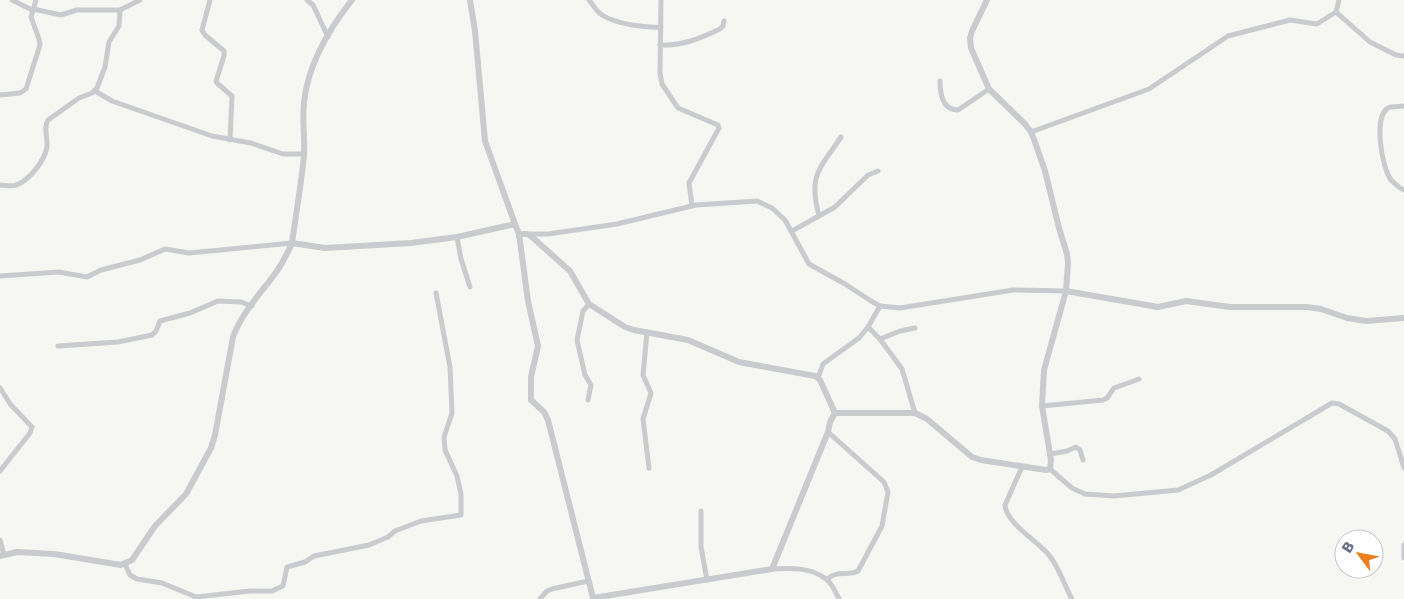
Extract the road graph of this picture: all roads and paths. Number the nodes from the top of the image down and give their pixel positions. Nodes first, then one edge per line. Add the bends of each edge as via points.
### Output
1 (12, 0) edge
2 (36, 0) edge
3 (140, 0) edge
4 (210, 0) edge
5 (307, 0) edge
6 (352, 0) edge
7 (470, 0) edge
8 (589, 0) edge
9 (661, 0) edge
10 (987, 0) edge
11 (1339, 0) edge
12 (33, 9) junction
13 (120, 10) junction
14 (1336, 12) junction
15 (724, 21) dead end
16 (661, 27) junction
17 (328, 37) junction
18 (660, 45) junction
19 (1404, 56) edge
20 (940, 81) dead end
21 (989, 89) junction
22 (95, 91) junction
23 (0, 95) edge
24 (1404, 106) edge
25 (1031, 132) junction
26 (841, 137) dead end
27 (230, 140) junction
28 (304, 154) junction
29 (878, 171) dead end
30 (0, 185) edge
31 (1404, 190) edge
32 (692, 206) junction
33 (819, 216) junction
34 (515, 224) junction
35 (792, 231) junction
36 (519, 234) junction
37 (527, 234) junction
38 (457, 236) junction
39 (292, 243) junction
40 (0, 276) edge
41 (470, 287) dead end
42 (1066, 291) junction
43 (436, 293) dead end
44 (589, 304) junction
45 (252, 306) junction
46 (880, 306) junction
47 (1404, 318) edge
48 (868, 327) junction
49 (915, 328) dead end
50 (646, 332) junction
51 (880, 339) junction
52 (58, 346) dead end
53 (818, 378) junction
54 (1139, 379) dead end
55 (0, 388) edge
56 (588, 400) dead end
57 (1042, 406) junction
58 (835, 413) junction
59 (915, 413) junction
60 (828, 432) junction
61 (1050, 454) junction
62 (1083, 460) dead end
63 (1022, 467) junction
64 (649, 468) dead end
65 (1404, 468) edge
66 (1050, 469) junction
67 (0, 471) edge
68 (701, 511) dead end
69 (0, 540) edge
70 (1404, 545) edge
71 (2, 556) edge
72 (1404, 558) edge
73 (125, 564) junction
74 (772, 569) junction
75 (827, 579) junction
76 (707, 580) junction
77 (588, 581) junction
78 (540, 599) edge
79 (593, 599) edge
80 (840, 599) edge
81 (1072, 599) edge

1 - 12 street
2 - 12 street
3 - 13 street
4 - 27 street via 202,30 224,51 216,84 232,96
5 - 17 street
6 - 17 street
7 - 34 street via 485,141
8 - 16 street via 605,17 642,28
9 - 16 street
10 - 21 street via 972,31 970,43
11 - 14 street
12 - 13 street via 62,14 77,10
12 - 23 street via 31,20 40,45 26,89 20,93
13 - 22 street via 119,26 109,42 105,67
14 - 19 street via 1370,42
14 - 25 street via 1317,24 1290,20 1228,36 1149,89
15 - 18 street via 720,29 694,40
16 - 18 street
17 - 28 street via 312,66 306,87
18 - 32 street via 660,79 675,106 719,128 689,183
20 - 21 street via 941,96 946,105 955,110
21 - 25 street
22 - 27 street via 120,104
22 - 30 street via 48,120 44,155 25,180 12,186
24 - 31 street via 1386,110 1380,140 1381,155 1390,179
25 - 42 street via 1067,254
26 - 33 street via 817,172 815,197
27 - 28 street via 283,154
28 - 39 street
29 - 33 street via 868,175 842,202
32 - 35 street via 757,202 777,212
32 - 37 street via 617,224
33 - 35 street
34 - 36 street
34 - 38 street
35 - 46 street via 809,264
36 - 37 street
36 - 77 street via 538,346 531,377 531,400 548,420
37 - 44 street via 570,271
38 - 39 street via 411,243 324,248
38 - 41 street
39 - 40 street via 190,254 165,249 87,277 59,272
39 - 45 street via 279,269
42 - 46 street via 1013,290 900,308
42 - 47 street via 1158,307 1186,301 1230,307 1307,307 1366,321
42 - 57 street via 1044,370
43 - 73 street via 450,367 452,413 444,437 445,450 457,476 461,515 421,521 369,545 314,556 287,567 283,586 272,590 196,597 181,589 128,574
44 - 50 street via 625,327
44 - 56 street via 583,311 577,340 585,375 591,386
45 - 52 street via 242,302 218,301 160,321 152,335 118,342
45 - 73 street via 240,320 233,337 215,435 205,460 186,494 155,526 132,560
46 - 48 street
48 - 51 street
48 - 53 street via 854,343 823,364
49 - 51 street
50 - 53 street via 688,340 739,362
50 - 64 street via 643,375 652,393 643,419
51 - 59 street via 902,369
53 - 58 street
54 - 57 street via 1114,388 1103,400
55 - 67 street via 32,427
57 - 61 street
58 - 59 street
58 - 60 street
59 - 63 street via 927,419 972,457
60 - 74 street
60 - 75 street via 884,482 888,492 882,526 858,572 835,574
61 - 62 street via 1076,448
61 - 66 street
63 - 66 street
63 - 81 street via 1005,509 1021,530 1049,554
65 - 66 street via 1396,439 1388,431 1340,404 1332,403 1211,475 1178,490 1114,496 1085,494 1072,488
68 - 76 street via 701,546
69 - 71 street
70 - 72 street
71 - 73 street via 17,552 54,554
74 - 75 street via 803,569
74 - 76 street
75 - 80 street
76 - 79 street
77 - 78 street via 552,589
77 - 79 street

